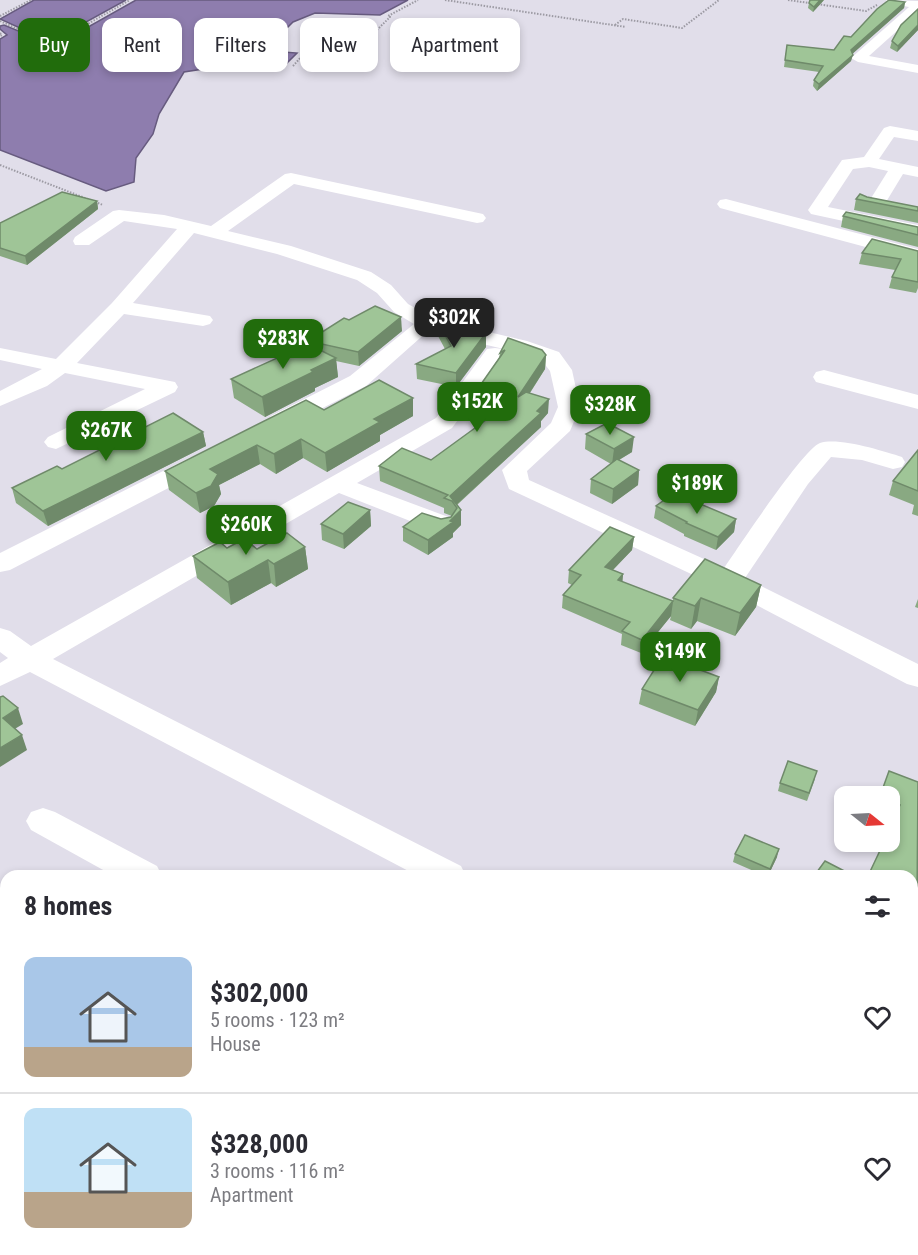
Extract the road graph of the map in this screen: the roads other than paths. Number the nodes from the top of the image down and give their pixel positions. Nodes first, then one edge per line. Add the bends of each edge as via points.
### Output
1 (892, 0) edge
2 (918, 69) edge
3 (918, 136) edge
4 (869, 162) junction
5 (898, 168) junction
6 (918, 171) edge
7 (828, 194) junction
8 (877, 203) junction
9 (726, 204) dead end
10 (897, 207) edge
11 (477, 218) dead end
12 (189, 227) junction
13 (918, 231) edge
14 (213, 233) junction
15 (82, 241) dead end
16 (918, 255) edge
17 (119, 307) junction
18 (203, 320) dead end
19 (419, 329) dead end
20 (0, 354) edge
21 (495, 354) dead end
22 (62, 365) junction
23 (824, 377) dead end
24 (0, 399) edge
25 (918, 402) edge
26 (263, 429) edge
27 (56, 442) dead end
28 (221, 451) edge
29 (892, 462) dead end
30 (335, 483) junction
31 (442, 524) edge
32 (0, 564) edge
33 (729, 581) junction
34 (0, 638) edge
35 (29, 659) junction
36 (0, 676) edge
37 (918, 676) edge
38 (44, 821) dead end
39 (134, 870) edge
40 (437, 870) edge

1 - 2 street via 915,4 915,8 858,58
3 - 4 street via 890,132
4 - 5 street
4 - 7 street via 848,164
5 - 6 street
5 - 8 street
7 - 8 street
7 - 13 street via 817,210
8 - 10 street
9 - 16 street
11 - 14 street via 291,178
12 - 14 street
12 - 15 street via 119,215
12 - 17 street
14 - 33 street via 284,250 364,276 384,289 401,308 430,325 551,357 561,370 569,407 562,426 514,470 518,484
17 - 18 street
17 - 22 street
19 - 26 street via 358,381
20 - 22 street
21 - 30 street via 444,423
22 - 24 street
22 - 27 street via 166,387
23 - 25 street
28 - 32 street
29 - 33 street via 865,453 825,448
30 - 31 street
30 - 35 street
33 - 37 street
34 - 35 street
35 - 36 street
35 - 40 street
38 - 39 street

